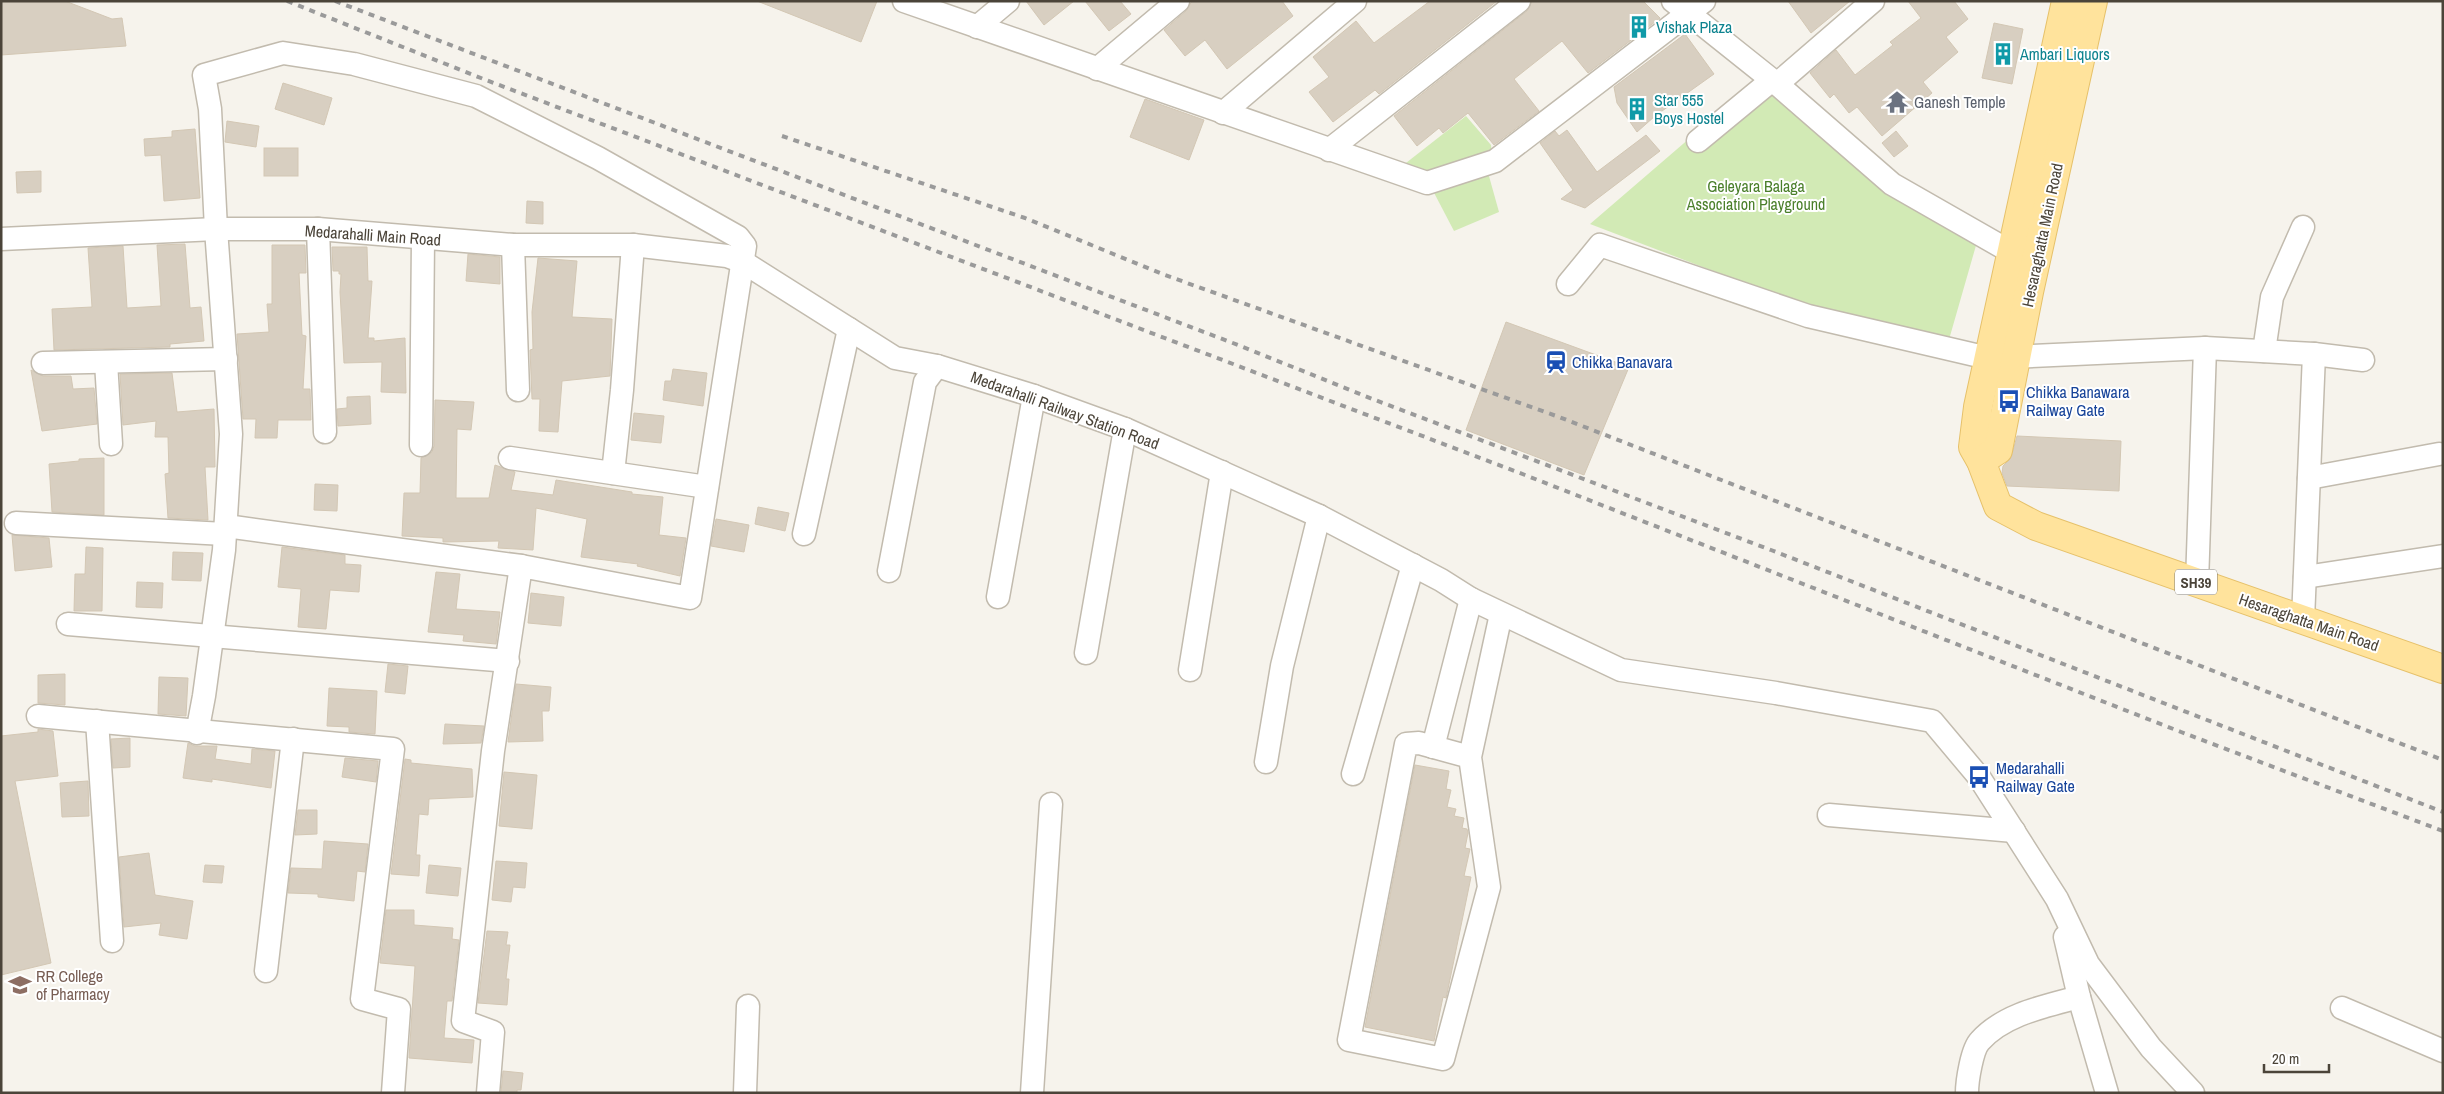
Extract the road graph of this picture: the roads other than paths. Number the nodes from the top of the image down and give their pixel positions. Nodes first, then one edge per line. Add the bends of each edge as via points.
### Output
1 (904, 1) edge
2 (1008, 1) edge
3 (1178, 1) edge
4 (1355, 1) edge
5 (1519, 1) edge
6 (1873, 1) edge
7 (2066, 1) edge
8 (2093, 1) edge
9 (1688, 6) edge
10 (977, 27) junction
11 (1097, 69) junction
12 (1775, 82) junction
13 (1223, 113) junction
14 (1698, 141) dead end
15 (1329, 150) junction
16 (2303, 226) dead end
17 (216, 228) junction
18 (318, 229) junction
19 (1, 239) edge
20 (423, 239) junction
21 (513, 245) junction
22 (633, 245) junction
23 (2023, 259) junction
24 (743, 262) junction
25 (1568, 284) dead end
26 (849, 329) junction
27 (2205, 348) junction
28 (2264, 351) junction
29 (2314, 354) junction
30 (2016, 357) junction
31 (1988, 358) junction
32 (226, 359) junction
33 (2363, 360) dead end
34 (106, 362) junction
35 (43, 363) dead end
36 (937, 366) junction
37 (518, 390) dead end
38 (1034, 396) junction
39 (1125, 429) junction
40 (325, 432) dead end
41 (111, 444) dead end
42 (421, 445) dead end
43 (2439, 454) dead end
44 (510, 458) dead end
45 (1981, 461) junction
46 (1222, 472) junction
47 (613, 473) junction
48 (2309, 478) junction
49 (707, 486) junction
50 (1319, 516) junction
51 (16, 523) dead end
52 (225, 530) junction
53 (804, 534) dead end
54 (2443, 556) edge
55 (1413, 565) junction
56 (520, 566) junction
57 (889, 571) dead end
58 (2305, 577) junction
59 (2197, 583) junction
60 (998, 597) dead end
61 (1470, 599) junction
62 (1500, 614) junction
63 (2303, 620) junction
64 (68, 624) dead end
65 (212, 636) junction
66 (1086, 653) dead end
67 (508, 660) junction
68 (2443, 669) edge
69 (1190, 670) dead end
70 (38, 716) dead end
71 (97, 722) junction
72 (197, 732) junction
73 (293, 739) junction
74 (1432, 747) junction
75 (1470, 757) junction
76 (1266, 762) dead end
77 (1353, 774) dead end
78 (1051, 804) dead end
79 (1829, 815) dead end
80 (2014, 831) junction
81 (2057, 899) junction
82 (112, 941) dead end
83 (266, 971) dead end
84 (2079, 998) junction
85 (748, 1006) dead end
86 (2342, 1008) dead end
87 (2443, 1051) edge
88 (393, 1093) edge
89 (488, 1093) edge
90 (745, 1093) edge
91 (1032, 1093) edge
92 (1966, 1093) edge
93 (2107, 1093) edge
94 (2193, 1093) edge

1 - 10 street
2 - 10 street
3 - 11 street
4 - 13 street
5 - 15 street
6 - 12 street
7 - 23 main road, Hesaraghatta Main Road / SH39
8 - 23 main road, Hesaraghatta Main Road
9 - 12 street
9 - 15 street via 1495,161 1427,183
10 - 11 street
11 - 13 street
12 - 14 street
12 - 23 street via 1892,184
13 - 15 street
16 - 28 street via 2272,297
17 - 18 street, Medarahalli Main Road
17 - 19 street, Medarahalli Main Road
17 - 24 street via 210,109 204,75 283,53 354,64 476,96 598,158 738,237 745,246
17 - 32 street
18 - 20 street, Medarahalli Main Road
18 - 40 street
20 - 21 street, Medarahalli Main Road
20 - 42 street
21 - 22 street, Medarahalli Main Road
21 - 37 street
22 - 24 street, Medarahalli Main Road via 727,256
22 - 47 street
23 - 30 main road, Hesaraghatta Main Road
23 - 31 main road, Hesaraghatta Main Road / SH39
24 - 26 street, Medarahalli Railway Station Road
24 - 49 street
25 - 31 street via 1600,245 1808,316
26 - 36 street, Medarahalli Railway Station Road via 895,358
26 - 53 street
27 - 28 street
27 - 30 street
27 - 59 street
28 - 29 street
29 - 33 street
29 - 48 street
30 - 31 street
30 - 45 main road, Hesaraghatta Main Road via 1998,450
31 - 45 main road, Hesaraghatta Main Road / SH39 via 1973,447
32 - 34 street
32 - 52 street via 231,434
34 - 35 street
34 - 41 street
36 - 38 street, Medarahalli Railway Station Road
36 - 57 street via 925,382
38 - 39 street, Medarahalli Railway Station Road
38 - 60 street
39 - 46 street, Medarahalli Railway Station Road
39 - 66 street
43 - 48 street
44 - 47 street
45 - 59 main road, Hesaraghatta Main Road / SH39 via 1998,506 2036,526
46 - 50 street, Medarahalli Railway Station Road
46 - 69 street
47 - 49 street
48 - 58 street
49 - 56 street via 690,598
50 - 55 street, Medarahalli Railway Station Road
50 - 76 street via 1282,666
51 - 52 street
52 - 56 street
52 - 65 street
54 - 58 street
55 - 61 street, Medarahalli Railway Station Road
55 - 77 street
56 - 67 street
58 - 63 street
59 - 63 main road, Hesaraghatta Main Road / SH39
61 - 62 street, Medarahalli Railway Station Road
61 - 74 street
62 - 75 street
62 - 80 street, Medarahalli Railway Station Road via 1621,670 1932,721 1979,777
63 - 68 main road, Hesaraghatta Main Road / SH39
64 - 65 street
65 - 67 street
65 - 72 street
67 - 89 street via 494,751 463,1021 493,1032
70 - 71 street
71 - 72 street
71 - 82 street
72 - 73 street
73 - 83 street
73 - 88 street via 393,749 362,999 399,1009
74 - 75 street
74 - 75 street via 1420,743 1406,744 1403,752 1349,1040 1443,1059 1489,887
78 - 91 street
79 - 80 street
80 - 81 street, Medarahalli Railway Station Road
81 - 84 street
81 - 94 street via 2088,964 2152,1048
84 - 92 street via 2034,1010 2000,1025 1979,1042
84 - 93 street
85 - 90 street
86 - 87 street

